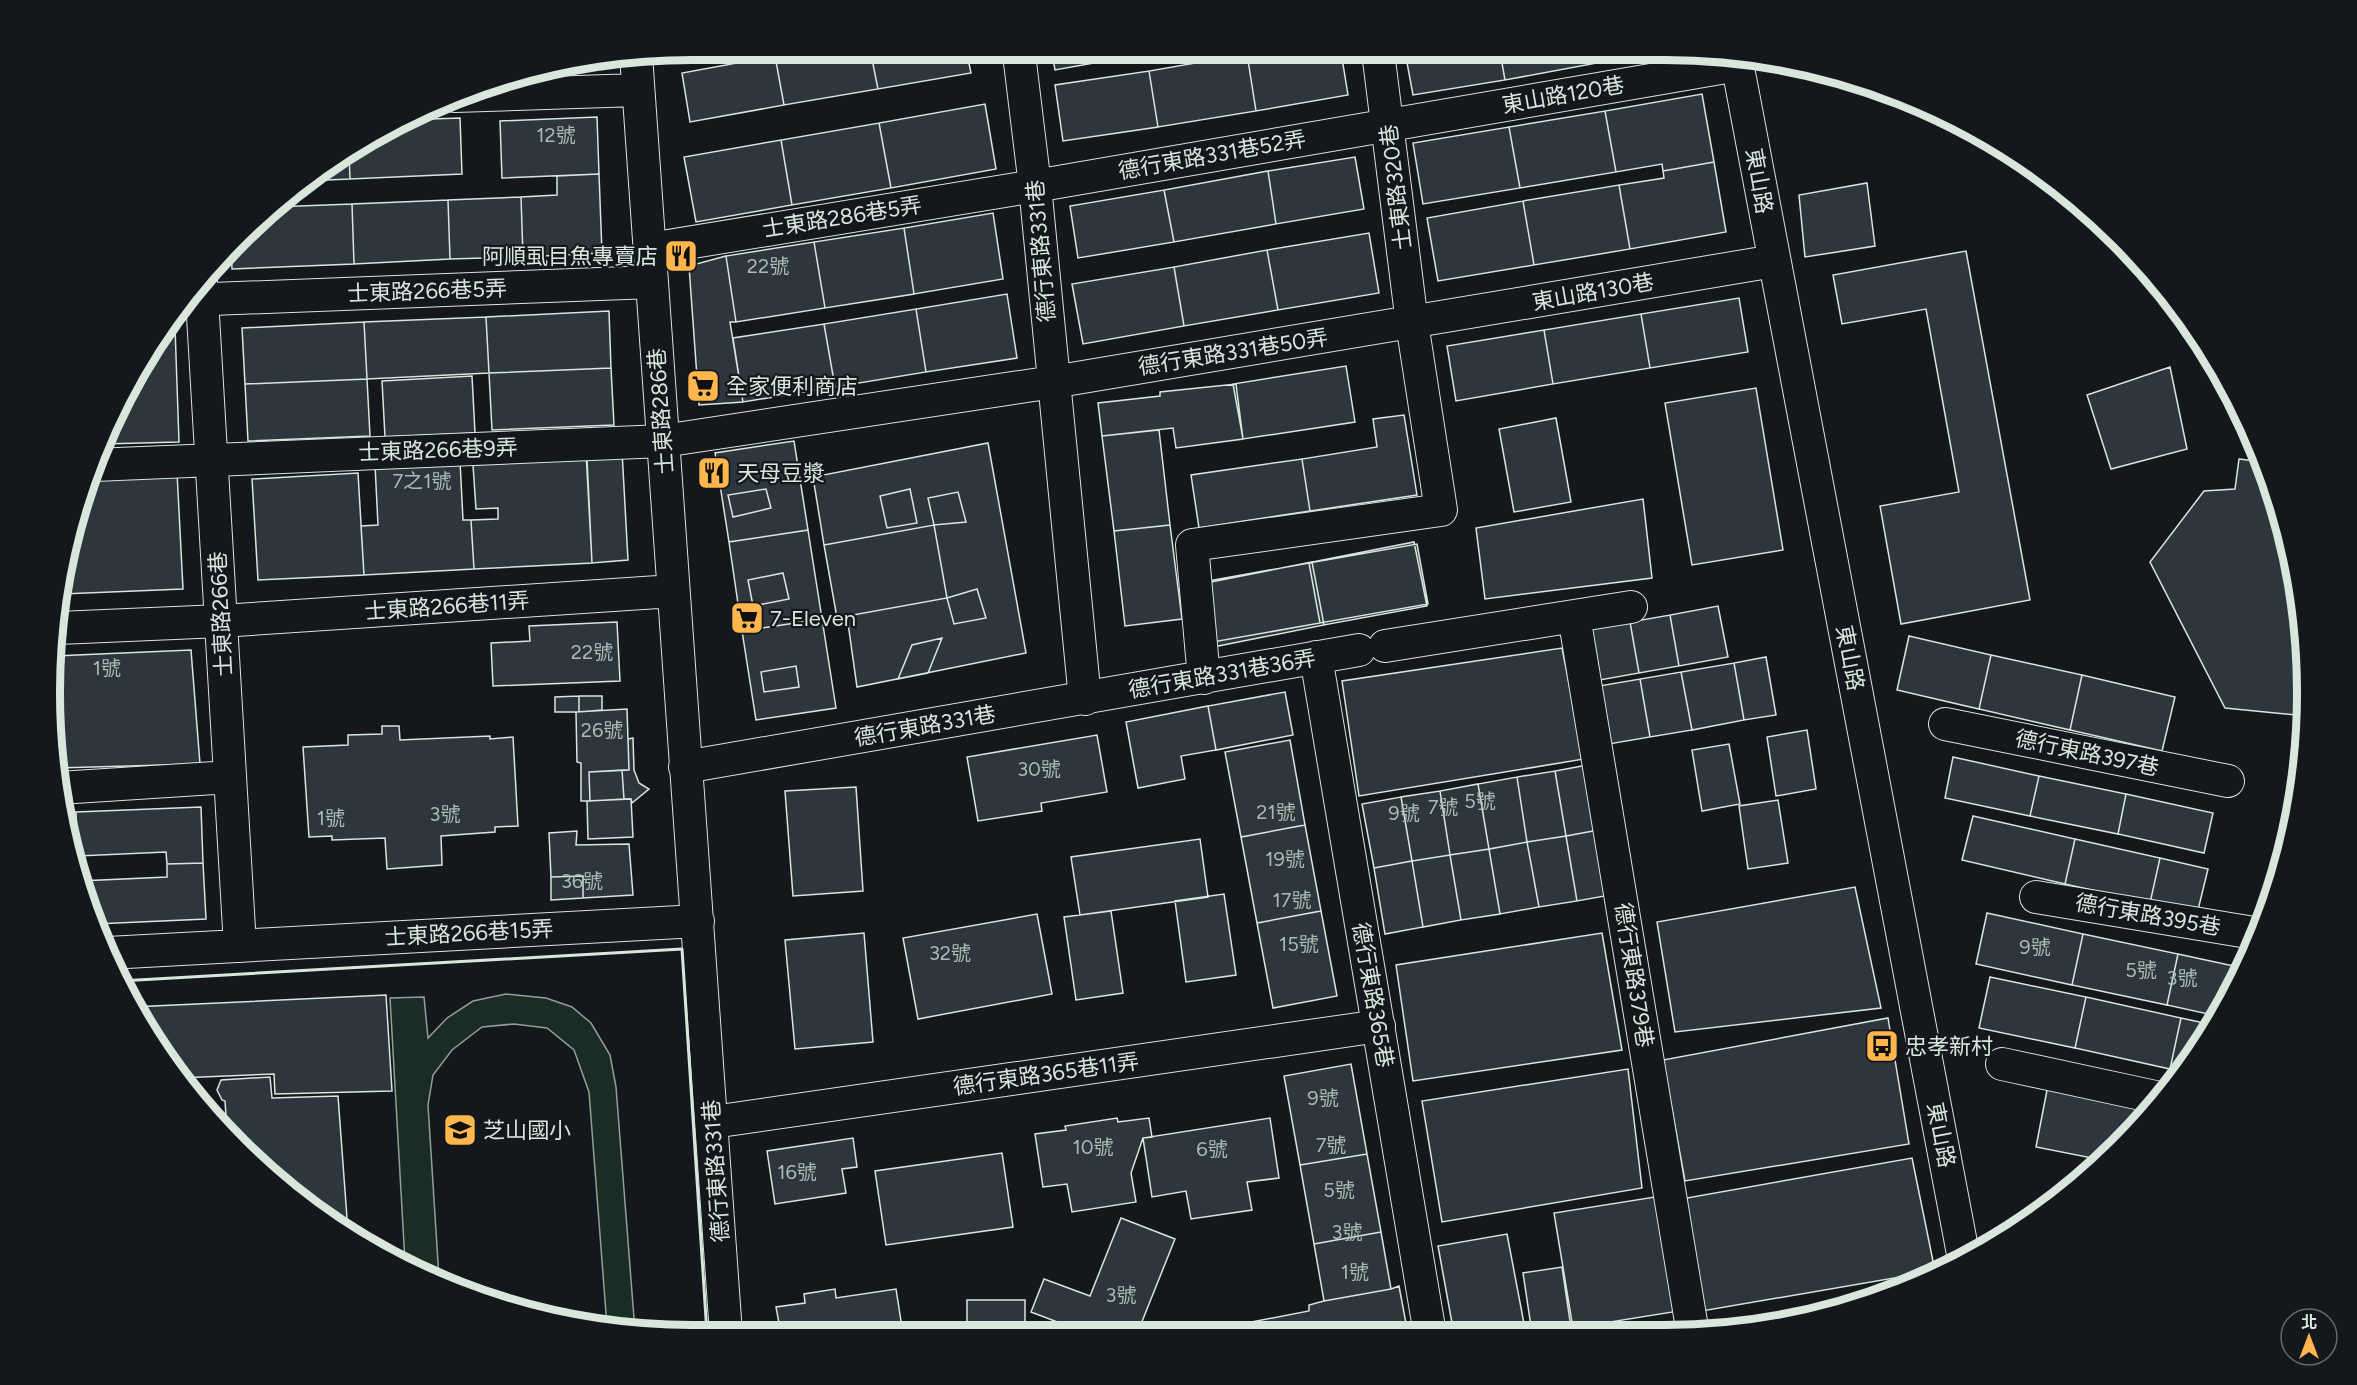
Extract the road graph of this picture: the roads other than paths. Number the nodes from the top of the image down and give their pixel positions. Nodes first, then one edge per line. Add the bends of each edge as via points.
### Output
1 (1020, 60) edge
2 (1379, 60) edge
3 (636, 62) edge
4 (1726, 63) edge
5 (1738, 64) edge
6 (638, 90) junction
7 (486, 95) edge
8 (1388, 125) junction
9 (1035, 186) junction
10 (650, 249) junction
11 (1774, 261) junction
12 (652, 282) junction
13 (202, 294) edge
14 (197, 299) edge
15 (1412, 323) junction
16 (1053, 382) junction
17 (663, 441) junction
18 (212, 459) junction
19 (103, 465) edge
20 (673, 591) junction
21 (1631, 608) dead end
22 (1574, 616) junction
23 (221, 621) junction
24 (63, 628) edge
25 (1316, 657) junction
26 (1204, 678) junction
27 (1085, 699) junction
28 (1945, 724) dead end
29 (685, 767) junction
30 (230, 777) junction
31 (2229, 782) dead end
32 (67, 787) edge
33 (2036, 897) dead end
34 (698, 921) junction
35 (2250, 932) edge
36 (240, 945) junction
37 (116, 953) edge
38 (1378, 1026) junction
39 (2002, 1064) dead end
40 (2151, 1096) edge
41 (713, 1122) junction
42 (1962, 1250) edge
43 (1691, 1324) edge
44 (725, 1325) edge
45 (1428, 1325) edge

1 - 9 street, 德行東路331巷
2 - 8 street, 士東路320巷
3 - 6 street, 士東路286巷
4 - 8 street, 東山路120巷
5 - 11 street, 東山路
6 - 7 street
6 - 10 street, 士東路286巷
8 - 9 street, 德行東路331巷52弄
8 - 15 street, 士東路320巷
9 - 10 street, 士東路286巷5弄
9 - 16 street, 德行東路331巷
10 - 12 street, 士東路286巷
11 - 15 street, 東山路130巷
11 - 42 street, 東山路
12 - 13 street, 士東路266巷5弄
12 - 17 street, 士東路286巷
14 - 18 street, 士東路266巷
15 - 16 street, 德行東路331巷50弄
15 - 26 street, 士東路320巷 via 1441,510 1192,545
16 - 17 street, 德行東路331巷50弄
16 - 27 street, 德行東路331巷
17 - 18 street, 士東路266巷9弄
17 - 20 street, 士東路286巷
18 - 19 street, 士東路266巷9弄
18 - 23 street, 士東路266巷
20 - 23 street, 士東路266巷11弄
20 - 29 street, 士東路286巷
21 - 22 street
22 - 25 street, 德行東路331巷36弄
22 - 43 street, 德行東路379巷
23 - 24 street, 士東路266巷11弄
23 - 30 street, 士東路266巷
25 - 26 street, 德行東路331巷36弄
25 - 38 street, 德行東路365巷
26 - 27 street, 德行東路331巷36弄
27 - 29 street, 德行東路331巷
28 - 31 street, 德行東路397巷
29 - 34 street, 德行東路331巷
30 - 32 street
30 - 36 street, 士東路266巷
33 - 35 street, 德行東路395巷
34 - 36 street, 士東路266巷15弄
34 - 41 street, 德行東路331巷
36 - 37 street, 士東路266巷15弄
38 - 41 street, 德行東路365巷11弄
38 - 45 street, 德行東路365巷
39 - 40 street
41 - 44 street, 德行東路331巷

